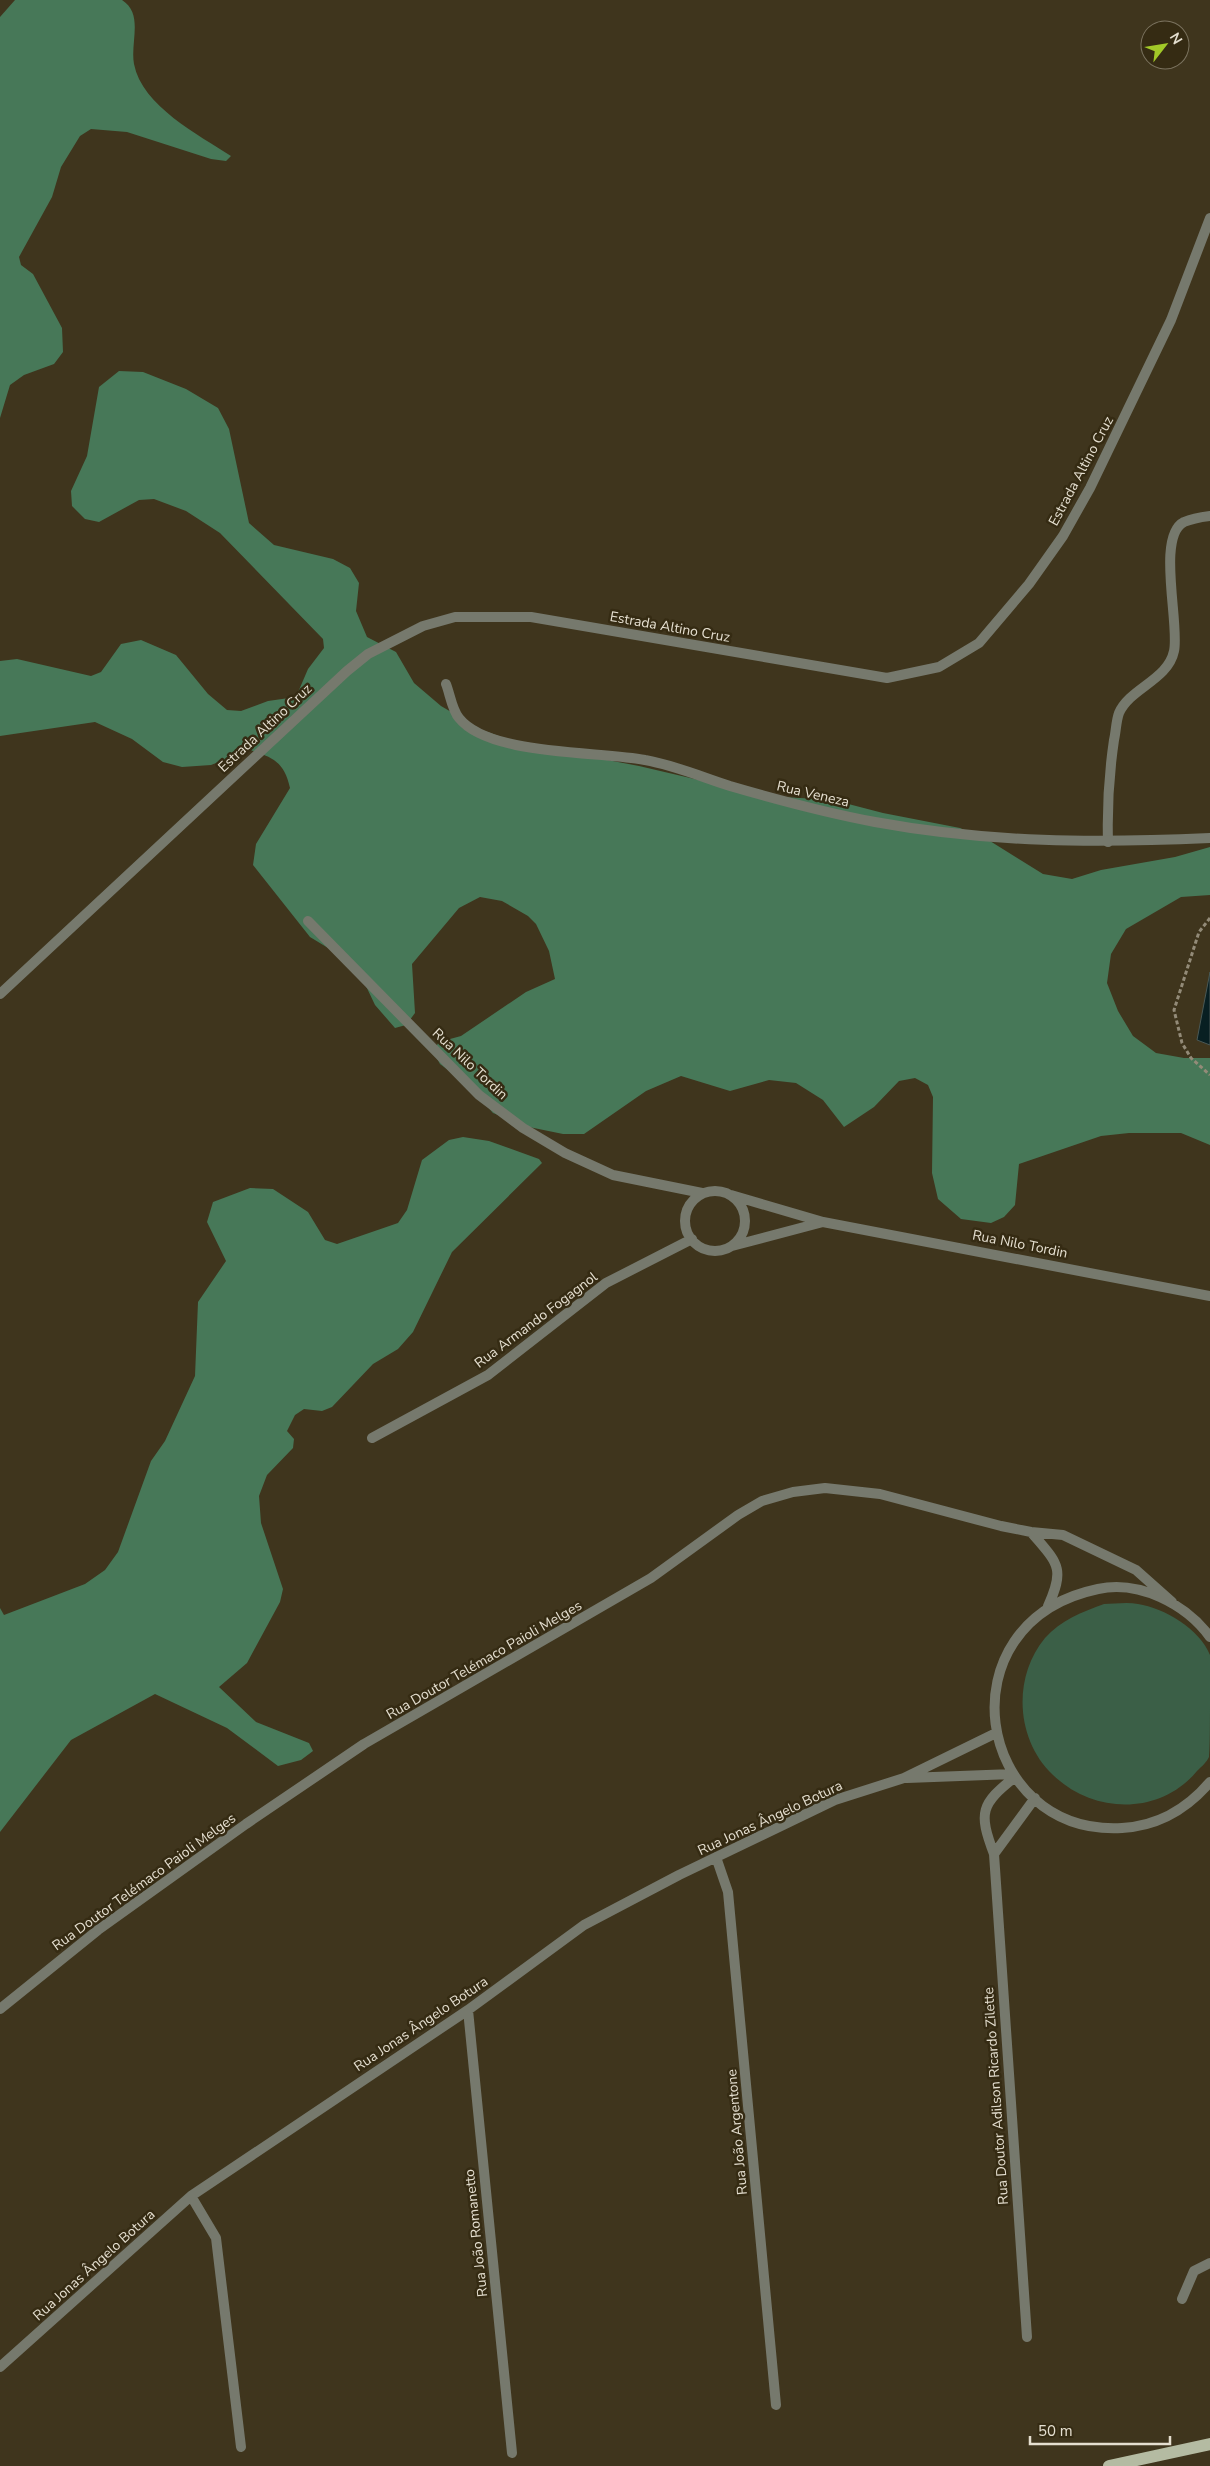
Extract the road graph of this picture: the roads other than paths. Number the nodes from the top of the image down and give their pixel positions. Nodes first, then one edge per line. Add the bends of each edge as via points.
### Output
1 (1210, 218) edge
2 (1210, 516) edge
3 (446, 684) dead end
4 (1210, 838) edge
5 (1108, 842) junction
6 (308, 921) dead end
7 (0, 994) edge
8 (702, 1193) junction
9 (731, 1195) junction
10 (823, 1222) junction
11 (692, 1239) junction
12 (732, 1246) junction
13 (1210, 1296) edge
14 (372, 1438) dead end
15 (1031, 1532) junction
16 (1172, 1602) junction
17 (1048, 1606) junction
18 (1210, 1637) edge
19 (996, 1733) junction
20 (1014, 1775) junction
21 (904, 1778) junction
22 (1210, 1782) edge
23 (1198, 1796) junction
24 (1210, 1796) edge
25 (1035, 1798) junction
26 (994, 1854) junction
27 (716, 1857) junction
28 (0, 2009) edge
29 (468, 2010) junction
30 (191, 2196) junction
31 (1210, 2263) edge
32 (1182, 2299) dead end
33 (1026, 2337) dead end
34 (0, 2367) edge
35 (776, 2405) dead end
36 (1210, 2444) edge
37 (241, 2447) dead end
38 (512, 2453) dead end
39 (1109, 2466) edge

1 - 7 street, Estrada Altino Cruz via 1171,320 1090,488 1029,584 979,644 939,667 887,678 531,618 455,617 423,626 368,654 339,678
2 - 5 street via 1183,523 1173,535 1171,598 1174,653 1165,669 1119,713 1109,776
3 - 5 street, Rua Veneza via 458,717 473,730 498,740 546,750 646,760 767,797 875,822 996,839
4 - 5 street, Rua Veneza
6 - 8 street, Rua Nilo Tordin via 479,1095 523,1128 565,1153 613,1174
8 - 9 street via 712,1190
8 - 11 street via 694,1198 685,1216 685,1226
9 - 10 street, Rua Nilo Tordin
9 - 12 street via 741,1206 745,1220 744,1230
10 - 12 street, Rua Nilo Tordin
10 - 13 street, Rua Nilo Tordin
11 - 12 street via 713,1251
11 - 14 street, Rua Armando Fogagnol via 590,1293 488,1376
15 - 16 street, Rua Doutor Telémaco Paioli Melges via 1063,1535 1136,1570
15 - 17 street via 1055,1562 1058,1572 1057,1587
15 - 28 street, Rua Doutor Telémaco Paioli Melges via 880,1494 825,1488 793,1492 762,1501 651,1578 364,1744 98,1930
16 - 17 street via 1139,1590 1104,1587 1075,1593
16 - 18 street via 1200,1623
17 - 19 street via 1025,1626 1008,1650 993,1707
19 - 20 street
19 - 21 street, Rua Jonas Ângelo Botura
20 - 21 street, Rua Jonas Ângelo Botura
20 - 25 street
20 - 26 street, Rua Doutor Adilson Ricardo Zilette via 992,1796 986,1811 984,1823
21 - 27 street, Rua Jonas Ângelo Botura via 835,1800
22 - 23 street
23 - 24 street
23 - 25 street via 1170,1816 1137,1827 1103,1829 1070,1821
25 - 26 street
26 - 33 street, Rua Doutor Adilson Ricardo Zilette
27 - 29 street, Rua Jonas Ângelo Botura via 584,1925
27 - 35 street, Rua João Argentone via 728,1892
29 - 30 street, Rua Jonas Ângelo Botura
29 - 38 street, Rua João Romanetto
30 - 34 street, Rua Jonas Ângelo Botura
30 - 37 street via 216,2238
31 - 32 street via 1194,2271
36 - 39 main road

